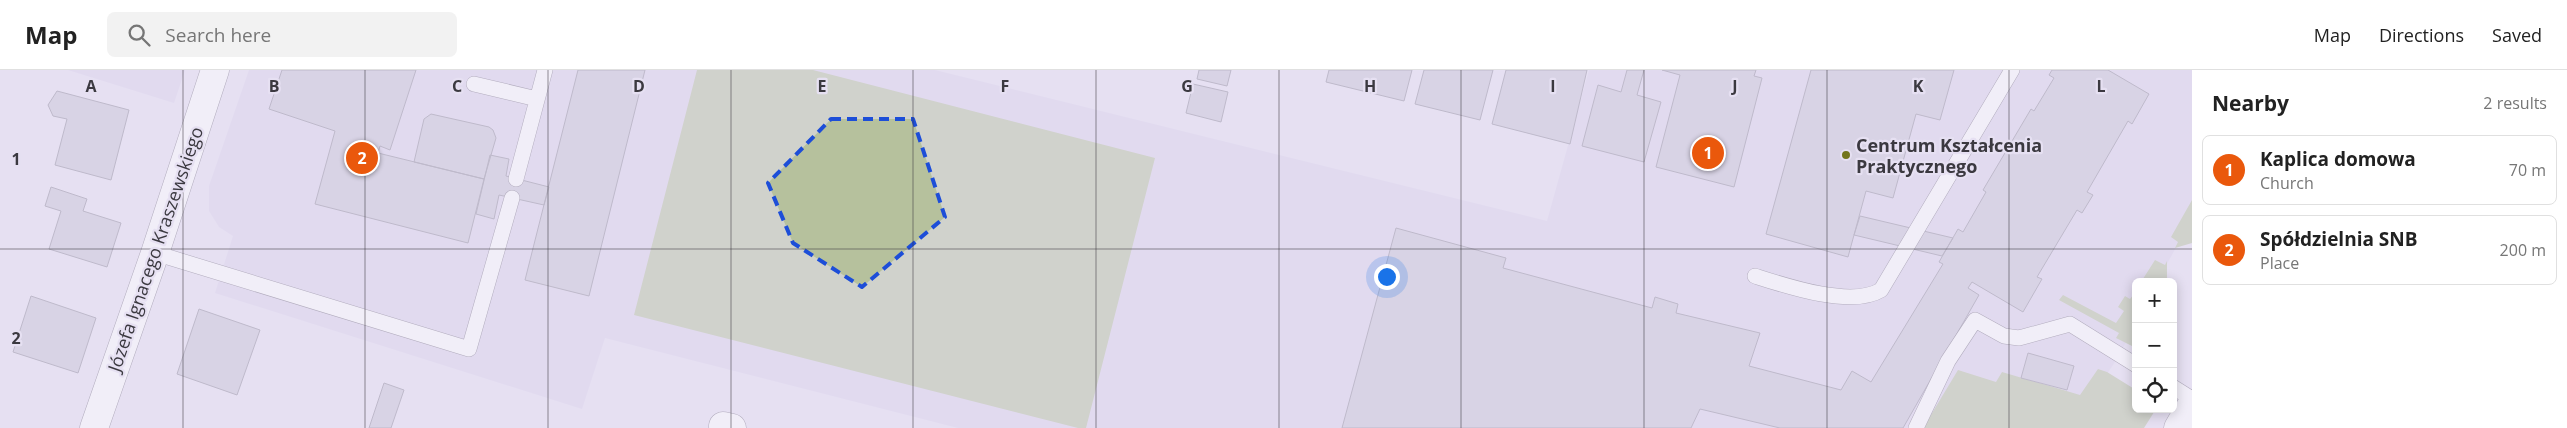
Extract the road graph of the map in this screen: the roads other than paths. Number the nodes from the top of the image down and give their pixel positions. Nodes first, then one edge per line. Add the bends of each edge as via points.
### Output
1 (215, 70) edge
2 (545, 70) edge
3 (2012, 70) edge
4 (474, 84) dead end
5 (537, 99) junction
6 (516, 179) dead end
7 (512, 198) dead end
8 (155, 253) junction
9 (1755, 276) dead end
10 (2132, 363) edge
11 (2177, 390) edge
12 (2192, 399) edge
13 (2192, 404) edge
14 (94, 428) edge
15 (1916, 428) edge
16 (2178, 428) edge

1 - 8 street, Józefa Ignacego Kraszewskiego
2 - 5 lane
3 - 9 lane via 1880,290 1866,297 1853,297 1799,290
4 - 5 lane
5 - 6 lane
7 - 8 lane via 469,348
8 - 14 street, Józefa Ignacego Kraszewskiego
10 - 15 lane via 2070,324 2019,338 2004,336 1971,318
11 - 12 lane
13 - 16 street

